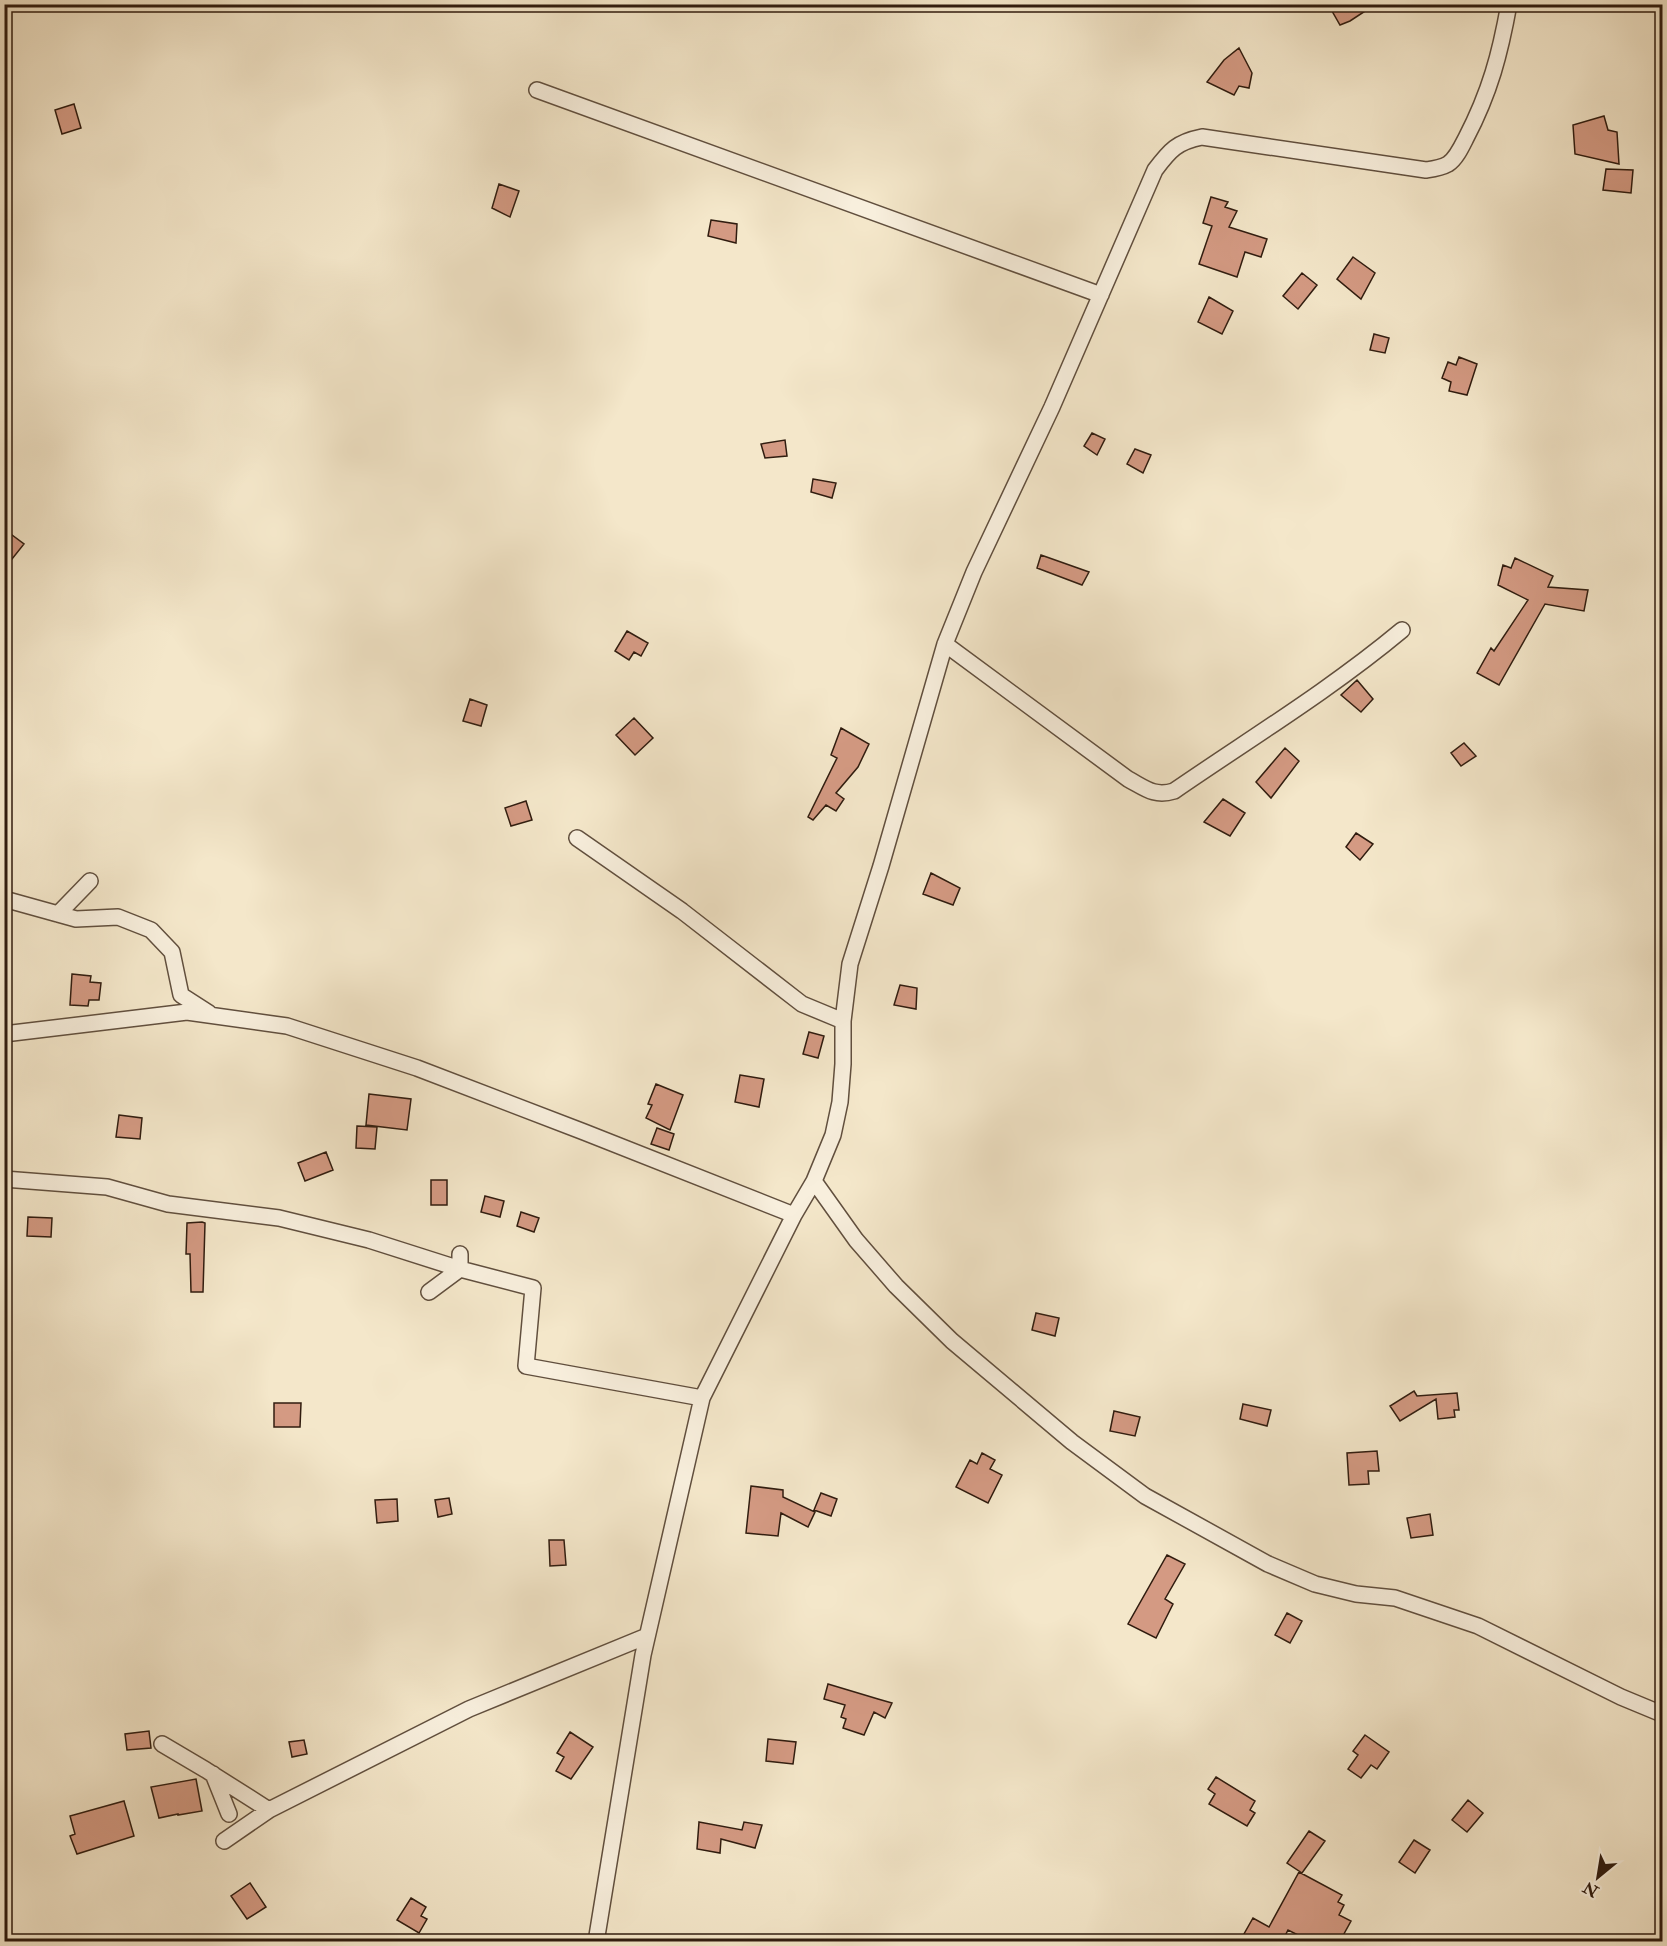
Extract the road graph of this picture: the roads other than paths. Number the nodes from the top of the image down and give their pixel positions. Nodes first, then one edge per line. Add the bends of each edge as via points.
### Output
1 (1509, 4) edge
2 (537, 90) dead end
3 (1101, 295) junction
4 (1402, 630) dead end
5 (945, 644) junction
6 (577, 838) dead end
7 (90, 881) dead end
8 (4, 899) edge
9 (58, 914) junction
10 (215, 1016) junction
11 (843, 1021) junction
12 (4, 1034) edge
13 (4, 1179) edge
14 (814, 1181) junction
15 (794, 1215) junction
16 (460, 1262) junction
17 (429, 1292) dead end
18 (702, 1398) junction
19 (647, 1636) junction
20 (1662, 1714) edge
21 (162, 1744) dead end
22 (213, 1774) junction
23 (269, 1810) junction
24 (229, 1814) dead end
25 (224, 1841) dead end
26 (596, 1941) edge

1 - 3 street via 1487,93 1450,163 1426,170 1202,137 1184,141 1169,151 1155,170
2 - 3 street
3 - 5 street
4 - 5 street via 1306,703 1174,791 1161,795 1128,779
5 - 11 street via 850,964
6 - 11 street via 682,910 802,1004
7 - 9 street
8 - 9 street
9 - 10 street via 76,919 118,917 151,930 172,952 181,995
10 - 12 street via 187,1012
10 - 15 street via 287,1026 417,1068
11 - 14 street via 840,1102 833,1135
13 - 16 street via 107,1187 168,1204 279,1218
14 - 15 street
14 - 20 street via 856,1240 952,1341 1072,1442 1145,1496 1268,1564 1315,1584 1395,1598 1478,1626
15 - 18 street
16 - 17 street
16 - 18 street via 533,1288 526,1366
18 - 19 street
19 - 23 street via 469,1709
19 - 26 street
21 - 22 street
22 - 23 street
22 - 24 street
23 - 25 street

